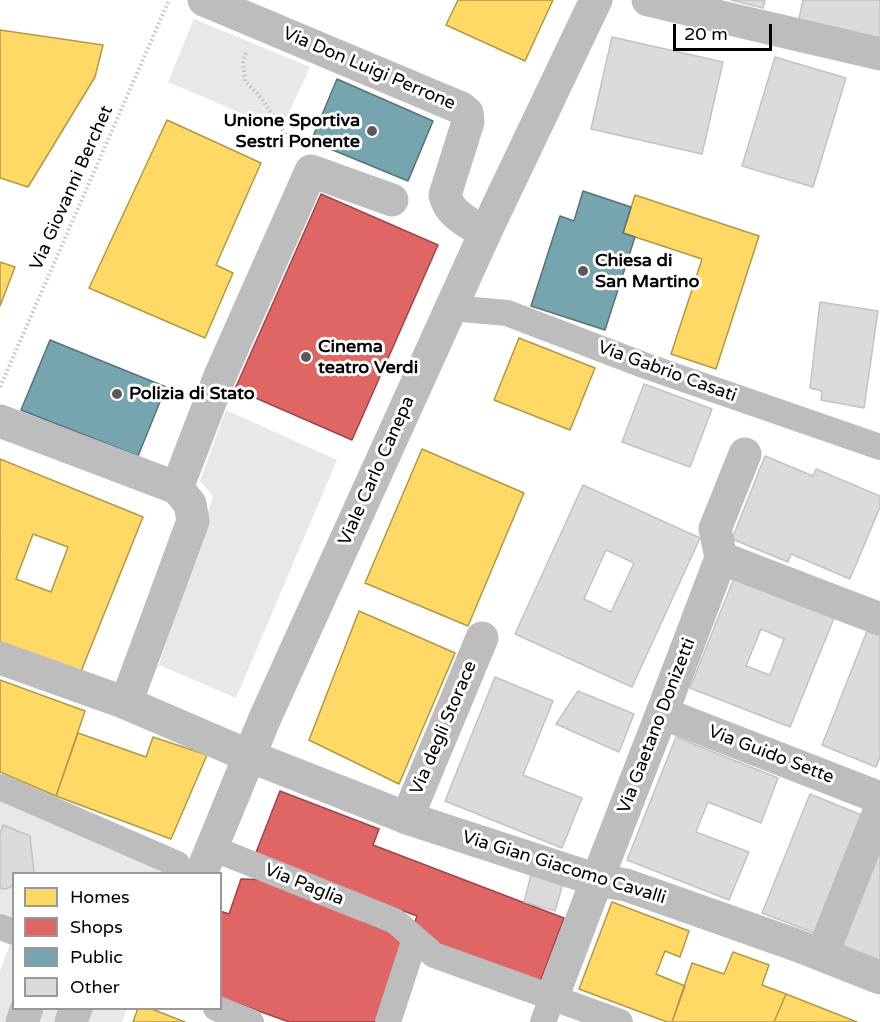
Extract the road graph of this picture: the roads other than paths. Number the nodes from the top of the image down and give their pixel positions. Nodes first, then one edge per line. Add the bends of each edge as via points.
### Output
1 (204, 0) edge
2 (596, 0) edge
3 (648, 0) edge
4 (880, 54) edge
5 (392, 200) dead end
6 (485, 233) junction
7 (451, 308) junction
8 (0, 421) edge
9 (880, 447) edge
10 (745, 454) dead end
11 (177, 488) junction
12 (721, 558) junction
13 (880, 619) edge
14 (482, 638) dead end
15 (0, 658) edge
16 (126, 703) junction
17 (662, 712) junction
18 (249, 756) junction
19 (0, 787) edge
20 (880, 798) edge
21 (880, 809) edge
22 (407, 818) junction
23 (187, 865) edge
24 (213, 872) edge
25 (222, 874) edge
26 (597, 880) junction
27 (415, 939) junction
28 (822, 955) junction
29 (880, 978) edge
30 (221, 1010) edge
31 (548, 1010) edge
32 (252, 1022) edge
33 (388, 1022) edge
34 (620, 1022) edge

1 - 6 street, Via Don Luigi Perrone via 461,108 467,113 468,122 445,195 452,211
2 - 6 street, Viale Carlo Canepa
3 - 4 street
5 - 11 street via 311,171 220,376
6 - 7 street, Viale Carlo Canepa
7 - 9 street, Via Gabrio Casati via 507,313
7 - 18 street, Viale Carlo Canepa
8 - 11 street
10 - 12 street via 714,529
11 - 16 street via 190,504 193,521
12 - 13 street
12 - 17 street, Via Gaetano Donizetti
14 - 22 street, Via degli Storace
15 - 16 street, Via Gian Giacomo Cavalli
16 - 18 street, Via Gian Giacomo Cavalli
17 - 20 street, Via Guido Sette
17 - 26 street, Via Gaetano Donizetti
18 - 22 street, Via Gian Giacomo Cavalli
18 - 23 street, Viale Carlo Canepa
19 - 23 street, Via Paglia
21 - 28 street
22 - 26 street, Via Gian Giacomo Cavalli
23 - 24 street, Via Paglia
25 - 27 street, Via Paglia via 395,921
26 - 28 street, Via Gian Giacomo Cavalli via 626,885
26 - 31 street, Via Gaetano Donizetti
27 - 31 street via 434,956
27 - 33 street
28 - 29 street, Via Gian Giacomo Cavalli
30 - 32 street
31 - 34 street

